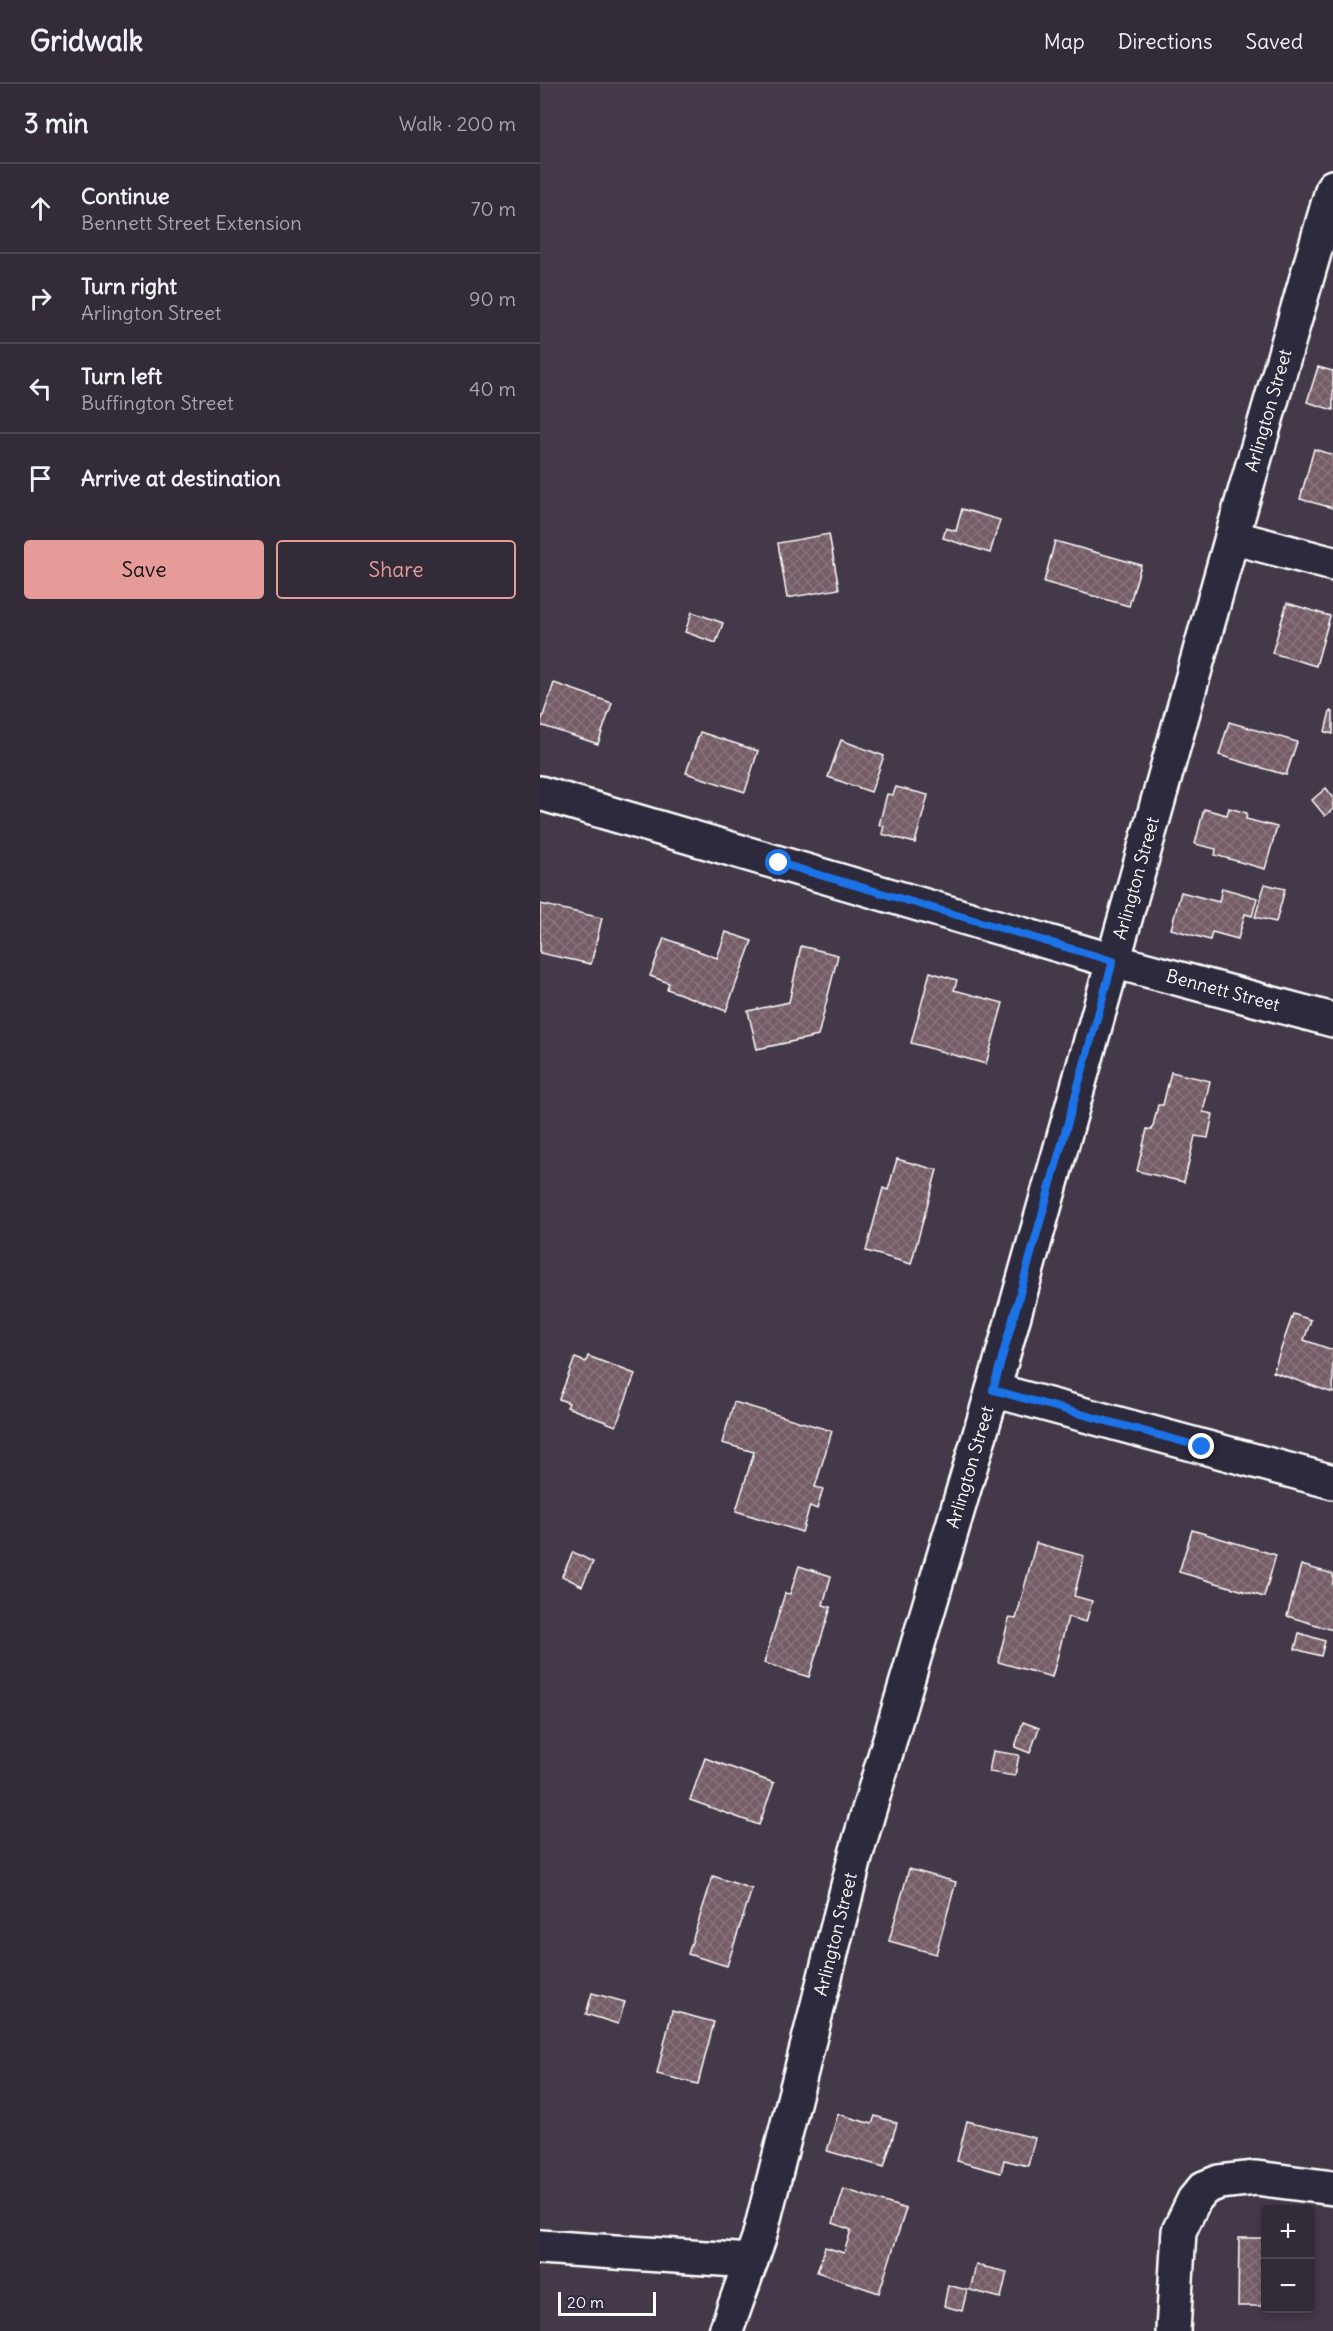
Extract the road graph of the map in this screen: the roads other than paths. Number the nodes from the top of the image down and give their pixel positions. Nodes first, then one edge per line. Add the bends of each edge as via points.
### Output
1 (1333, 187) edge
2 (1232, 537) junction
3 (1333, 564) edge
4 (540, 793) edge
5 (1113, 961) junction
6 (1333, 1020) edge
7 (993, 1390) junction
8 (1333, 1482) edge
9 (1333, 2188) edge
10 (540, 2247) edge
11 (751, 2261) junction
12 (726, 2331) edge
13 (1173, 2331) edge

1 - 2 street, Arlington Street
2 - 3 street
2 - 5 street, Arlington Street
4 - 5 street, Bennett Street
5 - 6 street, Bennett Street
5 - 7 street, Arlington Street
7 - 8 street
7 - 11 street, Arlington Street via 856,1854
9 - 13 street via 1256,2178 1204,2188 1179,2231
10 - 11 street
11 - 12 street, Arlington Street

